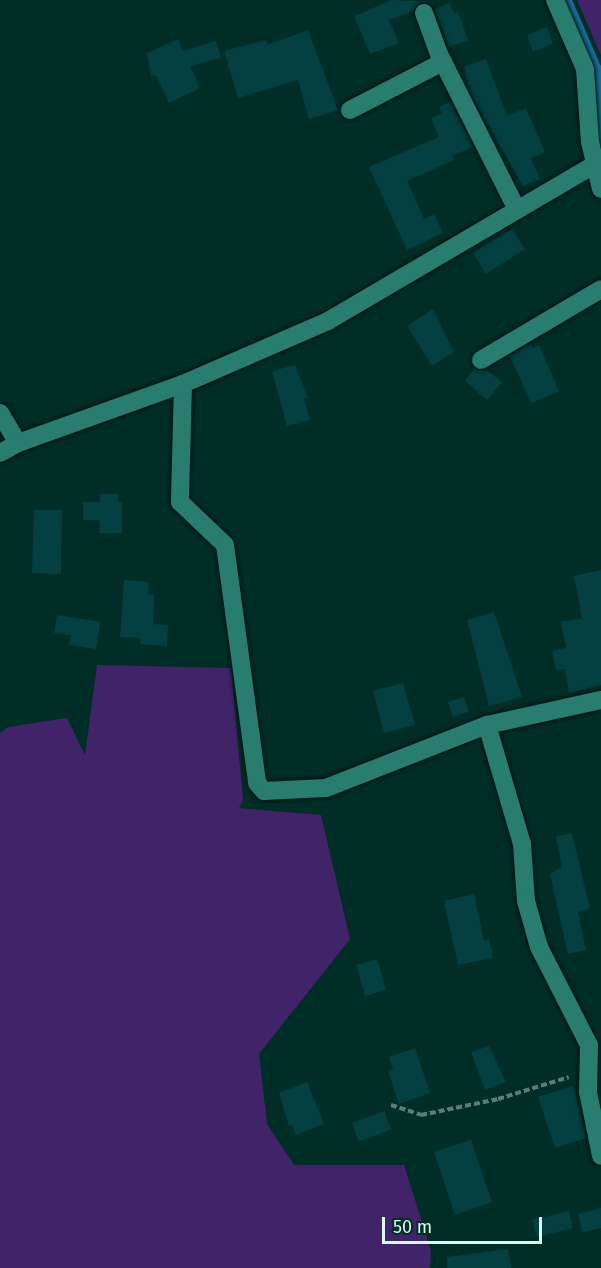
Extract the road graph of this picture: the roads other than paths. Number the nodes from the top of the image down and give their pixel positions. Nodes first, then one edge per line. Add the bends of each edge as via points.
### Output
1 (555, 0) edge
2 (424, 13) dead end
3 (443, 62) junction
4 (350, 110) dead end
5 (597, 163) edge
6 (601, 189) edge
7 (517, 210) junction
8 (601, 289) edge
9 (481, 360) dead end
10 (183, 384) junction
11 (0, 413) edge
12 (18, 442) junction
13 (0, 453) edge
14 (601, 700) edge
15 (487, 725) junction
16 (601, 1156) edge

1 - 5 street via 585,69
2 - 3 street
3 - 4 street
3 - 7 street
5 - 6 street
5 - 7 street
7 - 10 street via 328,321
8 - 9 street
10 - 12 street
10 - 15 street via 180,502 225,545 257,783 264,791 326,788
11 - 12 street
12 - 13 street
14 - 15 street
15 - 16 street via 522,844 526,901 539,947 586,1036 592,1126

